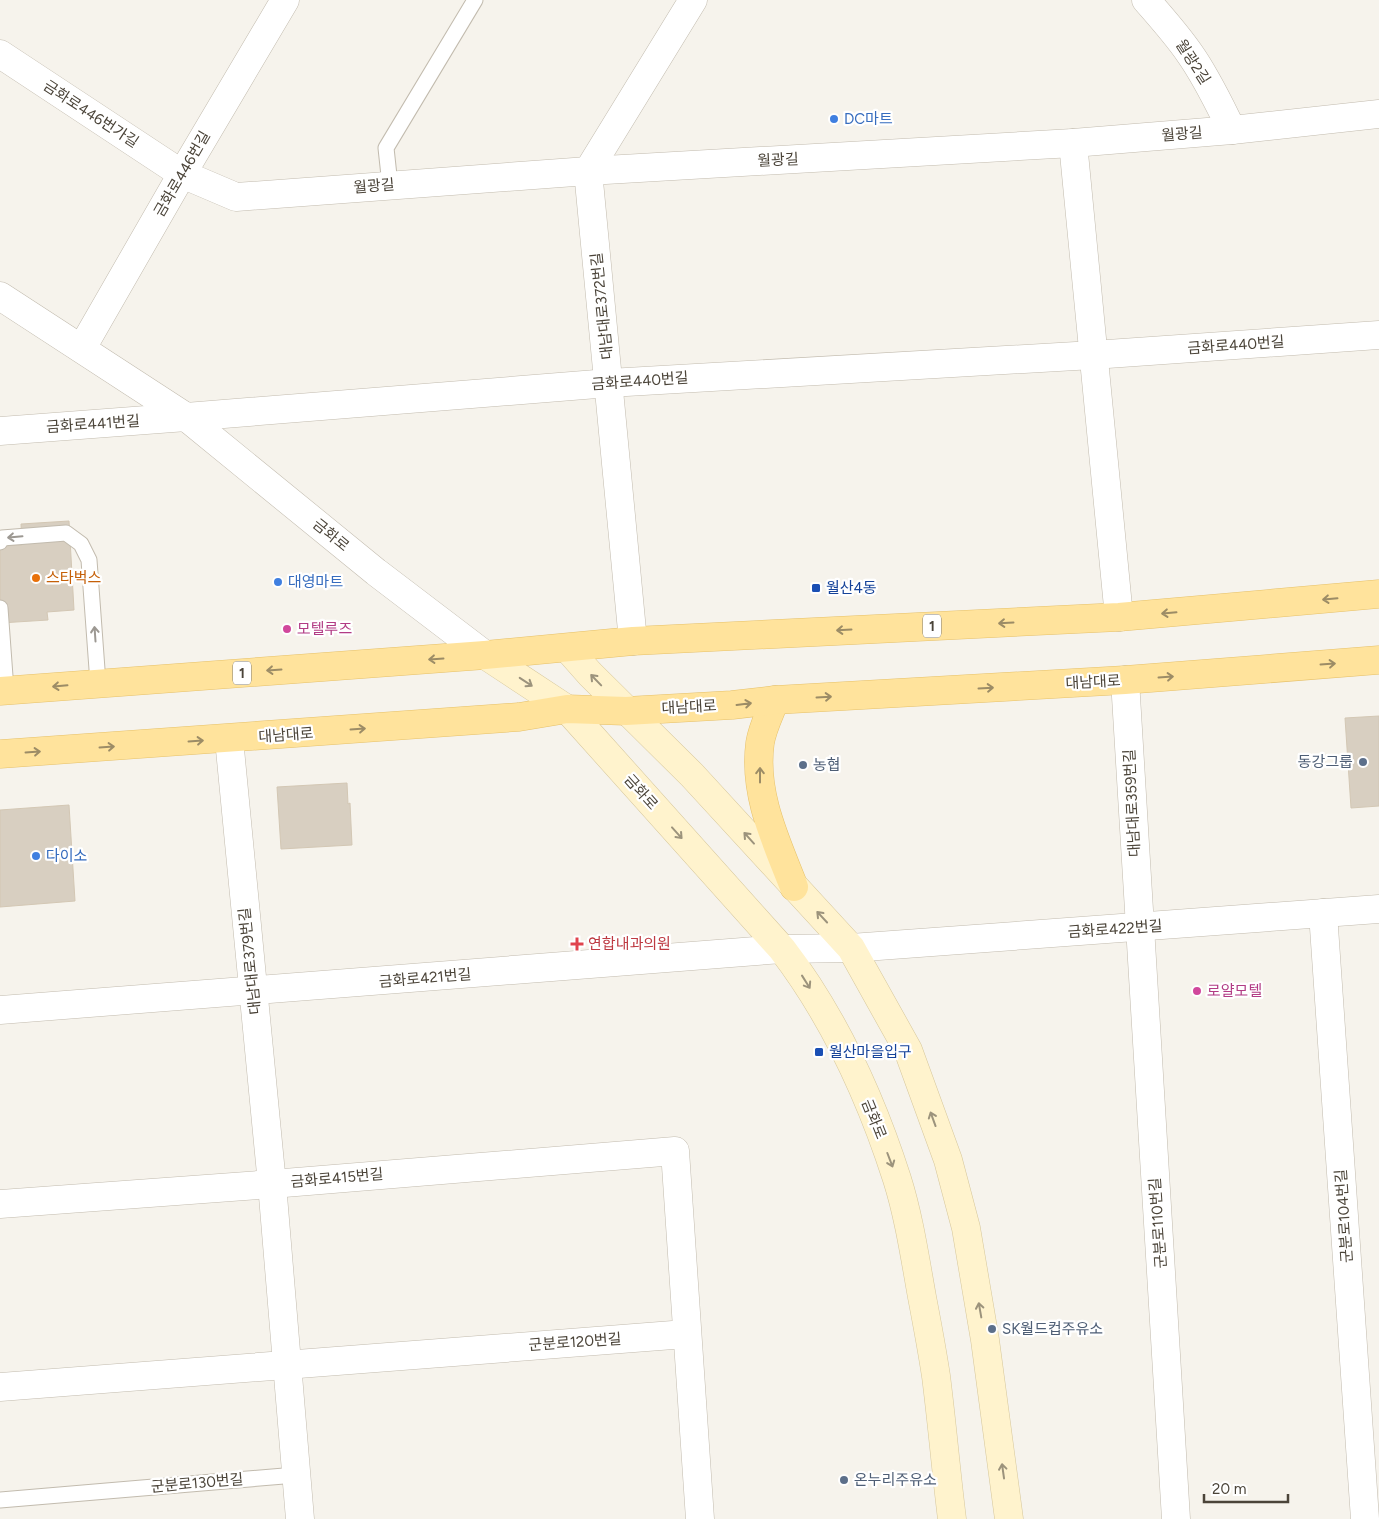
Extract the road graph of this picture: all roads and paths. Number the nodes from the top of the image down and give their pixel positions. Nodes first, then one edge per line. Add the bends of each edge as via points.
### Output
1 (284, 0) edge
2 (475, 0) edge
3 (693, 0) edge
4 (1146, 0) edge
5 (0, 54) edge
6 (1379, 114) edge
7 (1232, 130) junction
8 (1074, 143) junction
9 (588, 171) junction
10 (182, 174) junction
11 (390, 184) junction
12 (0, 296) edge
13 (1379, 335) edge
14 (82, 348) junction
15 (1093, 355) junction
16 (610, 383) junction
17 (186, 417) junction
18 (0, 431) edge
19 (0, 542) edge
20 (1379, 594) edge
21 (0, 608) edge
22 (1119, 617) junction
23 (633, 641) junction
24 (568, 648) junction
25 (485, 655) junction
26 (1379, 660) edge
27 (1125, 680) junction
28 (98, 683) junction
29 (3, 691) edge
30 (775, 700) junction
31 (567, 709) junction
32 (626, 711) junction
33 (229, 739) junction
34 (0, 754) edge
35 (794, 887) junction
36 (1379, 909) edge
37 (1323, 914) junction
38 (1139, 927) junction
39 (851, 948) junction
40 (782, 950) junction
41 (253, 992) junction
42 (0, 1010) edge
43 (272, 1184) junction
44 (0, 1204) edge
45 (686, 1334) junction
46 (286, 1365) junction
47 (0, 1387) edge
48 (296, 1474) junction
49 (0, 1500) edge
50 (300, 1519) edge
51 (700, 1519) edge
52 (952, 1519) edge
53 (1009, 1519) edge
54 (1176, 1519) edge
55 (1365, 1519) edge

1 - 10 street, 금화로446번길
2 - 11 lane via 386,148
3 - 9 street
4 - 7 street, 월광2길 via 1190,54
5 - 10 street, 금화로446번가길
6 - 7 street, 월광길
7 - 8 street, 월광길
8 - 9 street, 월광길
8 - 15 street
9 - 11 street, 월광길
9 - 16 street, 대남대로372번길
10 - 11 street, 월광길 via 236,197
10 - 14 street, 금화로446번길
12 - 14 street, 금화로
13 - 15 street, 금화로440번길
14 - 17 street, 금화로
15 - 16 street, 금화로440번길
15 - 22 street
16 - 17 street, 금화로440번길
16 - 23 street, 대남대로372번길
17 - 18 street, 금화로441번길
17 - 25 street, 금화로 via 376,572
28 -> 19 lane via 89,560 81,544 66,532 2,538
20 -> 22 main road, 1
21 - 29 lane
22 -> 23 main road, 1
23 - 24 main road, 1
24 - 25 main road, 1
32 -> 24 main road
25 -> 28 main road, 1
25 -> 31 main road, 금화로
27 -> 26 main road, 대남대로
30 -> 27 main road, 대남대로
27 - 38 street, 대남대로359번길
28 -> 29 main road, 1
32 -> 30 main road, 대남대로
35 -> 30 main road via 767,819 760,783 760,742
31 - 32 main road, 대남대로
33 -> 31 main road, 대남대로 via 519,717
31 -> 40 main road, 금화로
35 -> 32 main road via 692,775
34 -> 33 main road, 대남대로
33 - 41 street, 대남대로379번길
39 -> 35 main road
36 - 37 street, 금화로422번길
37 - 38 street, 금화로422번길
37 - 55 street, 군분로104번길
38 - 39 street, 금화로422번길
38 - 54 street, 군분로110번길
39 - 40 street, 금화로421번길
53 -> 39 main road via 966,1228 948,1160 908,1050
40 - 41 street, 금화로421번길
40 -> 52 main road, 금화로 via 825,1013 856,1074 897,1179 912,1240 936,1374
41 - 42 street, 금화로421번길
41 - 43 street, 대남대로379번길
43 - 44 street, 금화로415번길
43 - 45 street, 금화로415번길 via 675,1151
43 - 46 street
45 - 46 street, 군분로120번길
45 - 51 street
46 - 47 street
46 - 48 street
48 - 49 lane, 군분로130번길
48 - 50 street

